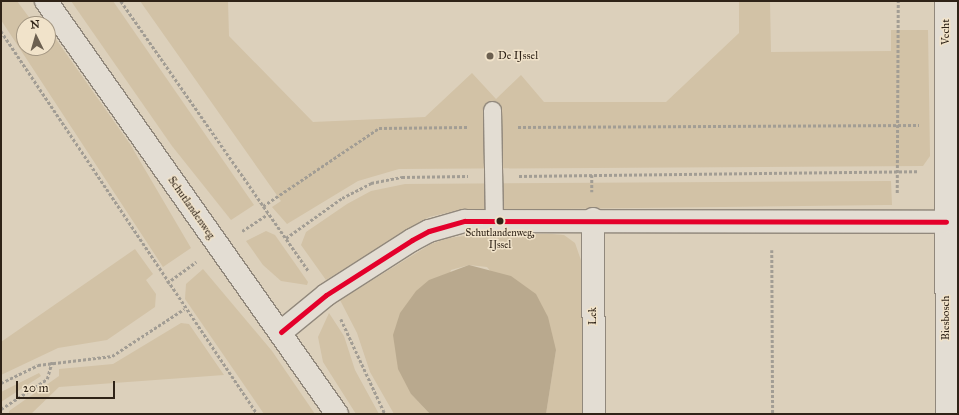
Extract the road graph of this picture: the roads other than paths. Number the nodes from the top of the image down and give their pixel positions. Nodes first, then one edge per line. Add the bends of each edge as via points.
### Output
1 (46, 1) edge
2 (946, 1) edge
3 (952, 63) edge
4 (492, 110) dead end
5 (593, 219) junction
6 (494, 220) junction
7 (946, 222) junction
8 (281, 332) junction
9 (336, 414) edge
10 (594, 414) edge
11 (947, 414) edge

1 - 8 street, Schutlandenweg
2 - 3 street, Vecht
3 - 7 street, Biesbosch via 945,125
4 - 6 lane
5 - 6 street
5 - 7 street
5 - 10 street, Lek
6 - 8 street via 465,221 429,231 326,295
7 - 11 street, Biesbosch
8 - 9 street, Schutlandenweg

